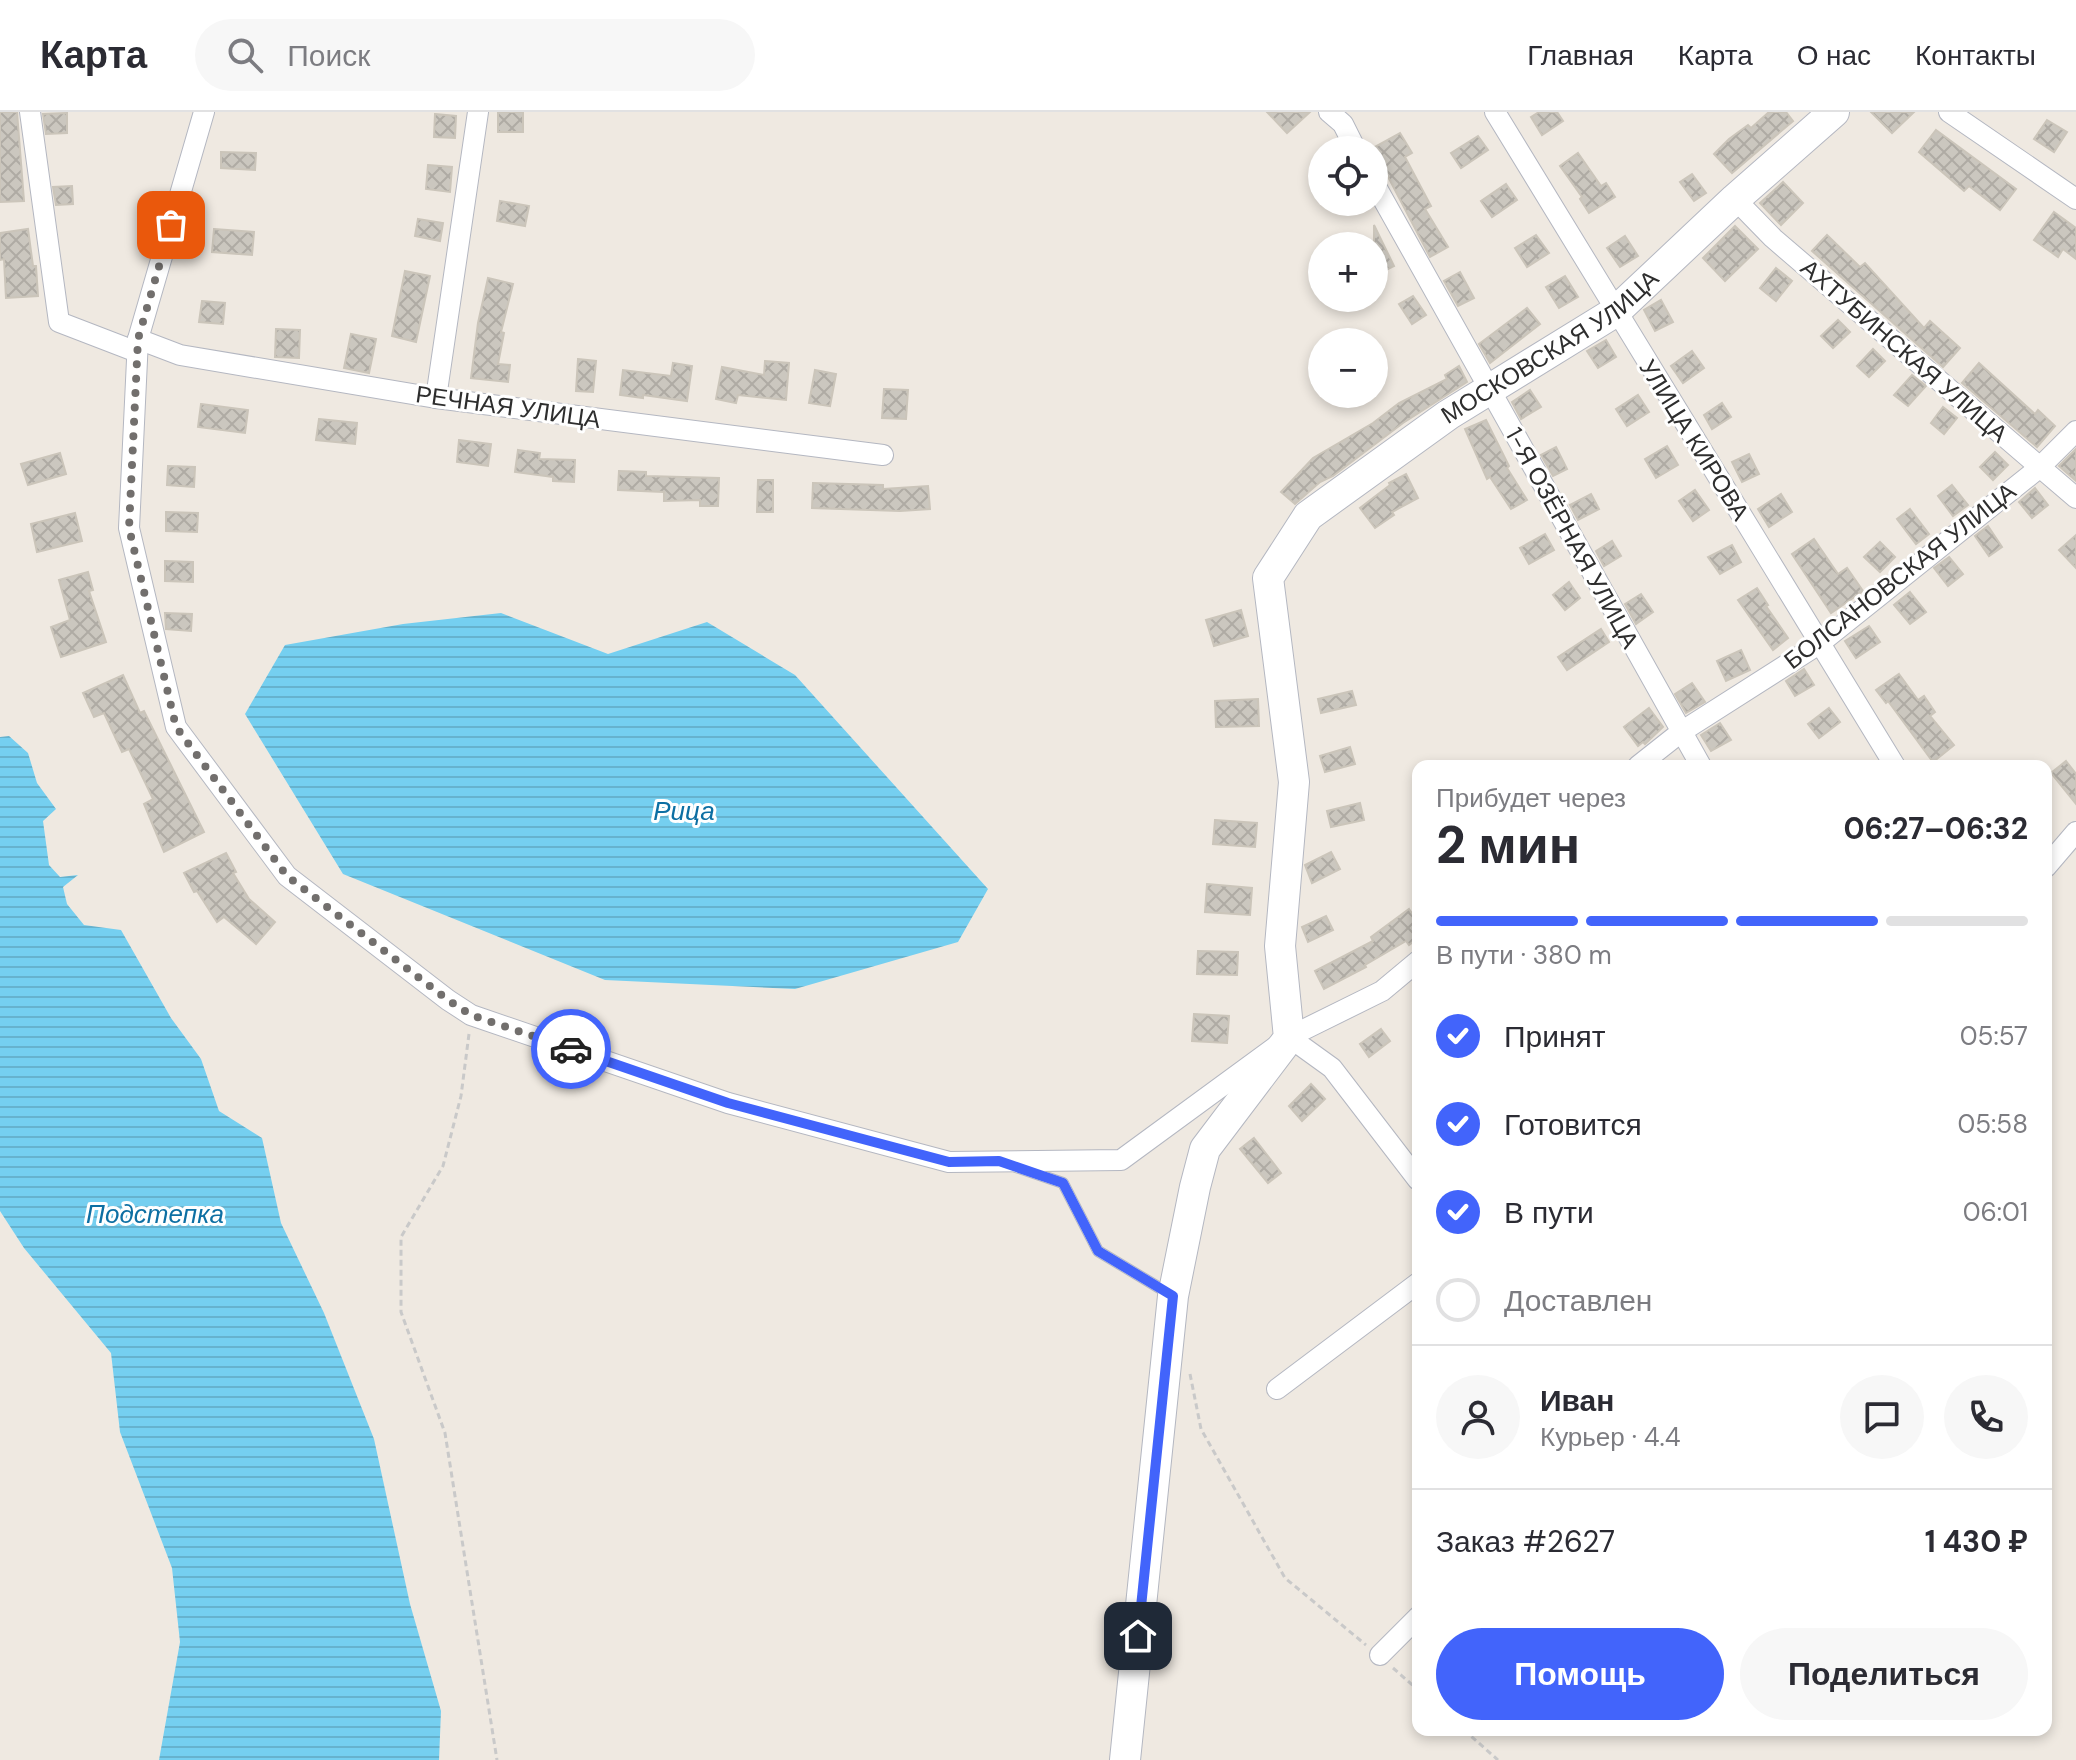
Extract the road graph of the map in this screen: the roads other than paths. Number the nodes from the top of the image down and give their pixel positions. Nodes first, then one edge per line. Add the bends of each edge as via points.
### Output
1 (30, 112) edge
2 (204, 112) edge
3 (478, 112) edge
4 (1329, 112) edge
5 (1495, 112) edge
6 (1834, 112) edge
7 (1949, 112) edge
8 (1349, 136) edge
9 (1735, 199) junction
10 (2076, 199) edge
11 (1388, 208) edge
12 (1615, 312) junction
13 (138, 345) junction
14 (1489, 389) junction
15 (436, 398) junction
16 (2076, 431) edge
17 (883, 455) dead end
18 (2039, 468) junction
19 (2076, 498) edge
20 (1819, 644) junction
21 (1681, 732) junction
22 (1646, 760) edge
23 (1697, 760) edge
24 (1891, 760) edge
25 (2076, 832) edge
26 (2052, 860) edge
27 (1412, 966) edge
28 (1289, 1037) junction
29 (999, 1161) junction
30 (1412, 1172) edge
31 (1412, 1288) edge
32 (1173, 1296) junction
33 (1277, 1389) dead end
34 (1412, 1623) edge
35 (1380, 1655) road end
36 (1125, 1760) edge

1 - 13 street, РЕЧНАЯ УЛИЦА via 59,322
2 - 13 street
3 - 15 street
4 - 8 street
5 - 12 street, УЛИЦА КИРОВА
6 - 9 street, МОСКОВСКАЯ УЛИЦА
7 - 10 street
9 - 12 street, МОСКОВСКАЯ УЛИЦА
9 - 18 street, АХТУБИНСКАЯ УЛИЦА via 1773,238
11 - 14 street, 1-Я ОЗЁРНАЯ УЛИЦА
12 - 14 street, МОСКОВСКАЯ УЛИЦА
12 - 20 street, УЛИЦА КИРОВА
13 - 15 street, РЕЧНАЯ УЛИЦА
13 - 29 street via 129,528 176,727 287,876 471,1015 728,1103 949,1162
14 - 21 street, 1-Я ОЗЁРНАЯ УЛИЦА
14 - 28 street, МОСКОВСКАЯ УЛИЦА via 1308,516 1268,578 1294,782 1280,946
15 - 17 street, РЕЧНАЯ УЛИЦА
16 - 18 street, БОЛСАНОВСКАЯ УЛИЦА
18 - 19 street, АХТУБИНСКАЯ УЛИЦА
18 - 20 street, БОЛСАНОВСКАЯ УЛИЦА
20 - 21 street, БОЛСАНОВСКАЯ УЛИЦА
20 - 24 street, УЛИЦА КИРОВА
21 - 22 street, БОЛСАНОВСКАЯ УЛИЦА
21 - 23 street, 1-Я ОЗЁРНАЯ УЛИЦА
25 - 26 street
27 - 28 street via 1382,991
28 - 29 street via 1121,1160
28 - 30 street via 1332,1068
28 - 32 street via 1205,1149
29 - 32 lane via 1063,1183 1098,1251
31 - 33 street
32 - 36 street
34 - 35 street

